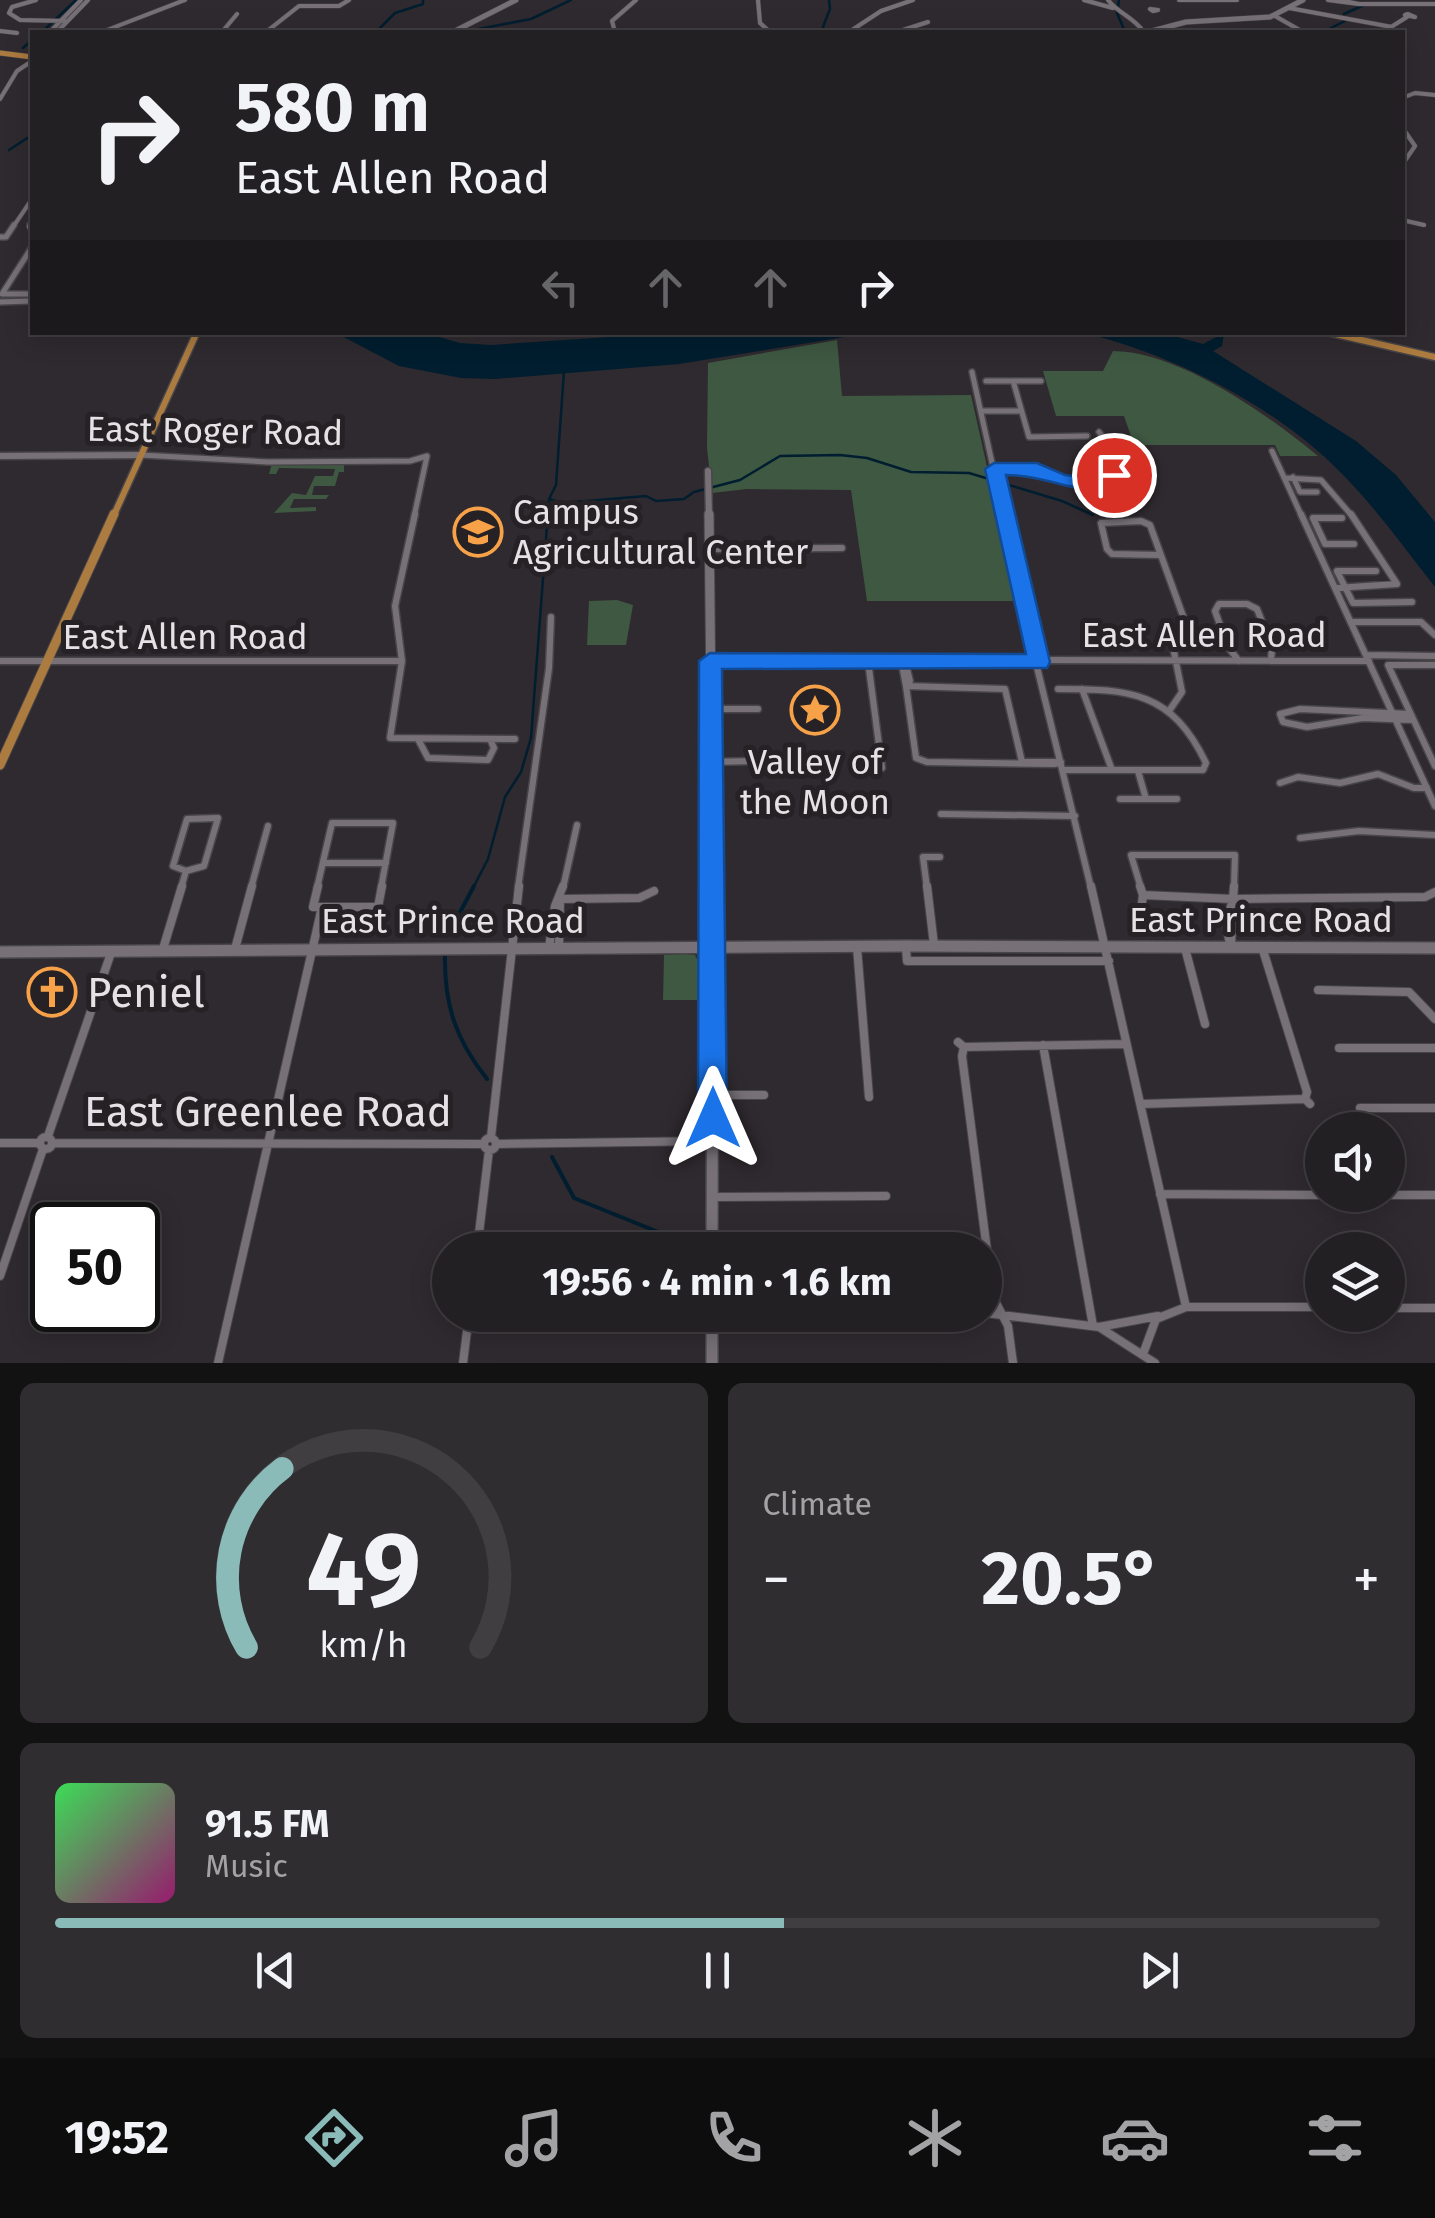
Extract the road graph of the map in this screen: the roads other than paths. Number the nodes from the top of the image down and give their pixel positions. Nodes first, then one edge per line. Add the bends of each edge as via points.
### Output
1 (36, 0) edge
2 (84, 0) edge
3 (185, 0) edge
4 (349, 0) edge
5 (516, 0) edge
6 (636, 0) edge
7 (758, 0) edge
8 (913, 0) edge
9 (1084, 0) edge
10 (1108, 0) edge
11 (1179, 0) edge
12 (1237, 0) edge
13 (1303, 0) edge
14 (1328, 0) edge
15 (1339, 0) edge
16 (1152, 1) edge
17 (1359, 4) junction
18 (1435, 4) edge
19 (155, 8) dead end
20 (1114, 8) junction
21 (1152, 8) dead end
22 (1290, 8) junction
23 (237, 14) dead end
24 (1275, 16) junction
25 (1408, 17) dead end
26 (58, 21) junction
27 (65, 21) junction
28 (928, 22) dead end
29 (51, 30) edge
30 (59, 30) edge
31 (97, 30) edge
32 (107, 30) edge
33 (224, 30) edge
34 (269, 30) edge
35 (458, 30) edge
36 (614, 30) edge
37 (768, 30) edge
38 (851, 30) edge
39 (903, 30) edge
40 (1144, 30) edge
41 (1154, 30) edge
42 (1300, 30) edge
43 (1385, 30) edge
44 (1390, 30) edge
45 (0, 31) edge
46 (16, 33) dead end
47 (0, 51) edge
48 (30, 57) edge
49 (30, 59) edge
50 (1405, 95) edge
51 (1435, 95) edge
52 (0, 97) edge
53 (1405, 132) edge
54 (1405, 161) edge
55 (30, 202) edge
56 (1405, 221) edge
57 (1424, 225) dead end
58 (3, 237) edge
59 (30, 250) edge
60 (30, 294) edge
61 (0, 302) edge
62 (24, 302) junction
63 (30, 302) edge
64 (196, 335) edge
65 (1340, 335) edge
66 (1435, 355) edge
67 (972, 372) dead end
68 (986, 381) dead end
69 (1041, 381) dead end
70 (1014, 384) junction
71 (1020, 411) junction
72 (980, 412) junction
73 (1099, 432) dead end
74 (1087, 436) dead end
75 (1272, 451) dead end
76 (0, 456) edge
77 (141, 456) junction
78 (994, 469) junction
79 (708, 470) dead end
80 (1289, 478) junction
81 (1318, 492) dead end
82 (1342, 518) dead end
83 (1308, 530) junction
84 (1318, 530) junction
85 (1354, 544) dead end
86 (842, 548) dead end
87 (708, 549) junction
88 (1160, 556) junction
89 (1376, 571) dead end
90 (1335, 588) junction
91 (1346, 588) junction
92 (1412, 602) dead end
93 (551, 617) dead end
94 (1182, 618) joint
95 (1351, 622) junction
96 (1184, 633) joint
97 (1435, 635) edge
98 (53, 649) junction
99 (1435, 656) edge
100 (1367, 658) junction
101 (1036, 660) junction
102 (0, 661) edge
103 (48, 661) junction
104 (402, 661) junction
105 (710, 661) junction
106 (868, 661) junction
107 (905, 661) junction
108 (1176, 661) junction
109 (1238, 661) junction
110 (1272, 661) junction
111 (88, 662) dead end
112 (1435, 665) edge
113 (906, 686) junction
114 (1082, 688) junction
115 (1058, 689) dead end
116 (758, 708) dead end
117 (710, 709) junction
118 (1169, 711) junction
119 (1394, 717) junction
120 (1411, 717) junction
121 (516, 739) dead end
122 (419, 740) junction
123 (490, 740) junction
124 (710, 762) junction
125 (754, 762) dead end
126 (1024, 762) junction
127 (0, 765) edge
128 (1062, 766) junction
129 (1435, 766) edge
130 (882, 768) dead end
131 (1112, 770) junction
132 (1138, 771) junction
133 (1280, 783) dead end
134 (1427, 788) junction
135 (1120, 800) dead end
136 (1146, 800) junction
137 (1177, 800) dead end
138 (1435, 806) edge
139 (941, 814) dead end
140 (1075, 816) junction
141 (578, 825) dead end
142 (268, 826) dead end
143 (1435, 835) edge
144 (1300, 838) dead end
145 (940, 857) dead end
146 (386, 862) junction
147 (323, 863) junction
148 (186, 872) junction
149 (654, 891) dead end
150 (1435, 892) edge
151 (1143, 896) junction
152 (560, 899) junction
153 (1234, 899) junction
154 (322, 907) junction
155 (1140, 919) dead end
156 (906, 946) junction
157 (934, 946) junction
158 (1106, 946) junction
159 (714, 947) junction
160 (857, 947) junction
161 (1185, 947) junction
162 (1231, 947) junction
163 (1262, 947) junction
164 (314, 948) junction
165 (512, 948) junction
166 (554, 948) junction
167 (1435, 948) edge
168 (235, 949) junction
169 (162, 950) junction
170 (112, 951) junction
171 (0, 952) edge
172 (1109, 961) junction
173 (1318, 990) dead end
174 (1434, 1021) edge
175 (1204, 1024) dead end
176 (1043, 1044) junction
177 (1126, 1044) junction
178 (1339, 1048) dead end
179 (1435, 1048) edge
180 (713, 1095) junction
181 (764, 1095) dead end
182 (869, 1097) dead end
183 (1140, 1104) junction
184 (1360, 1108) dead end
185 (1435, 1108) edge
186 (713, 1142) junction
187 (0, 1143) edge
188 (46, 1143) junction
189 (268, 1144) junction
190 (490, 1144) junction
191 (1160, 1194) junction
192 (1305, 1195) edge
193 (1405, 1195) edge
194 (1435, 1195) edge
195 (886, 1196) dead end
196 (713, 1197) junction
197 (479, 1232) edge
198 (712, 1232) edge
199 (985, 1232) edge
200 (0, 1276) edge
201 (1186, 1307) junction
202 (1305, 1307) edge
203 (1405, 1308) edge
204 (1435, 1308) edge
205 (1002, 1314) edge
206 (1002, 1316) edge
207 (1156, 1320) junction
208 (1096, 1326) junction
209 (467, 1332) edge
210 (712, 1332) edge
211 (1143, 1354) junction
212 (218, 1363) edge
213 (463, 1363) edge
214 (712, 1363) edge
215 (1013, 1363) edge
216 (1155, 1363) edge

1 - 26 street via 9,13 20,20
2 - 26 street
2 - 27 street
3 - 32 street
4 - 34 street via 299,6
5 - 35 street
6 - 36 street via 612,21
7 - 37 street via 760,23
8 - 38 street
9 - 20 street
10 - 20 street
11 - 12 street
13 - 22 street
14 - 17 street
15 - 17 street
16 - 21 street
17 - 18 street
19 - 31 street
20 - 40 street
22 - 24 street
22 - 43 street
23 - 33 street
24 - 41 street
24 - 42 street
25 - 44 street
26 - 27 street
26 - 29 street
27 - 30 street
28 - 39 street
45 - 46 street
47 - 48 main road
49 - 52 street via 12,73
50 - 51 street
53 - 54 street via 1416,146
55 - 58 street
56 - 57 street
59 - 60 street via 2,294
60 - 62 street
61 - 62 street
62 - 63 street
64 - 77 main road
65 - 66 main road
67 - 72 street
68 - 70 street
69 - 70 street
70 - 71 street
71 - 72 street
71 - 74 street via 1029,437
72 - 78 street
73 - 78 street via 1111,447 1114,476 1108,486 1072,484 1037,469
75 - 80 street
76 - 77 street, East Roger Road
77 - 98 main road
77 - 104 street, East Roger Road via 268,462 428,456 395,606
78 - 101 street
79 - 87 street
80 - 81 street via 1300,492
80 - 83 street
80 - 91 street via 1321,480 1397,584
82 - 84 street via 1312,518
83 - 84 street
83 - 90 street
84 - 85 street via 1325,544
86 - 87 street
87 - 105 street
88 - 88 street via 1144,521 1101,523 1112,554
88 - 94 street
89 - 91 street via 1337,571
90 - 91 street
90 - 95 street
91 - 92 street via 1353,602
93 - 165 street
94 - 96 street
95 - 97 street via 1420,622
95 - 100 street
96 - 108 street via 1172,638
98 - 103 main road
98 - 111 street via 56,658
99 - 100 street, East Allen Road
100 - 110 street, East Allen Road
100 - 119 street
101 - 107 street, East Allen Road
101 - 108 street, East Allen Road
101 - 128 street
102 - 103 street, East Allen Road
103 - 104 street, East Allen Road
103 - 127 main road
104 - 122 street via 388,732 399,741
105 - 106 street, East Allen Road
105 - 117 street
106 - 107 street, East Allen Road
106 - 130 street
107 - 113 street
108 - 109 street, East Allen Road
108 - 118 street via 1182,692
109 - 110 street, East Allen Road
109 - 110 street via 1215,611 1219,604 1257,608
112 - 120 street via 1388,665
113 - 126 street via 1005,689
113 - 126 street via 916,758
114 - 115 street
114 - 118 street via 1126,689
114 - 131 street
116 - 117 street
117 - 124 street
118 - 132 street via 1193,732 1203,770
119 - 119 street via 1300,709 1280,714 1297,726
119 - 120 street
119 - 134 street
120 - 129 street
121 - 123 street
122 - 123 street
122 - 123 street via 428,758 458,760 488,760
124 - 125 street
124 - 159 street
126 - 128 street
128 - 131 street
128 - 140 street
131 - 132 street
132 - 136 street
133 - 134 street via 1297,776 1338,784 1361,774
134 - 138 street
135 - 136 street
136 - 137 street
139 - 140 street
140 - 158 street
141 - 152 street
142 - 168 street
143 - 144 street via 1359,831
145 - 157 street via 922,858
146 - 147 street
146 - 147 street via 392,823 332,823
146 - 154 street via 378,907
147 - 154 street via 313,907
148 - 148 street via 204,866 218,818 187,819 173,866
148 - 169 street
149 - 152 street via 639,898
150 - 153 street
151 - 153 street
151 - 153 street via 1131,854 1235,855
151 - 155 street
152 - 166 street
153 - 162 street
154 - 164 street
156 - 157 main road, East Prince Road
156 - 160 main road, East Prince Road
156 - 172 street, East Prince Road via 907,961
157 - 158 main road, East Prince Road
158 - 161 main road, East Prince Road
158 - 172 street
159 - 160 main road, East Prince Road
159 - 166 main road, East Prince Road
159 - 180 street
160 - 182 street
161 - 162 main road, East Prince Road
161 - 175 street
162 - 163 main road, East Prince Road
163 - 167 main road, East Prince Road
163 - 183 street via 1307,1102
164 - 165 street, East Prince Road
164 - 168 main road, East Prince Road
164 - 189 street
165 - 166 main road, East Prince Road
165 - 190 street
168 - 169 main road, East Prince Road
169 - 170 main road, East Prince Road
170 - 171 main road, East Prince Road
170 - 188 street
172 - 177 street
173 - 174 street via 1409,992
176 - 177 street
176 - 199 street via 961,1044
176 - 208 street
177 - 183 street
178 - 179 street
180 - 181 street
180 - 186 street
183 - 191 street
184 - 185 street
186 - 190 street, East Greenlee Road
186 - 196 street
187 - 188 street, East Greenlee Road
188 - 189 street, East Greenlee Road
188 - 200 street
189 - 190 street, East Greenlee Road
189 - 212 street
190 - 197 street
191 - 192 street
191 - 201 street
193 - 194 street
195 - 196 street
196 - 198 street
201 - 202 street
201 - 207 street
203 - 204 street
205 - 208 street
206 - 215 street
207 - 208 street
207 - 211 street
208 - 211 street
209 - 213 street
210 - 214 street
211 - 216 street

